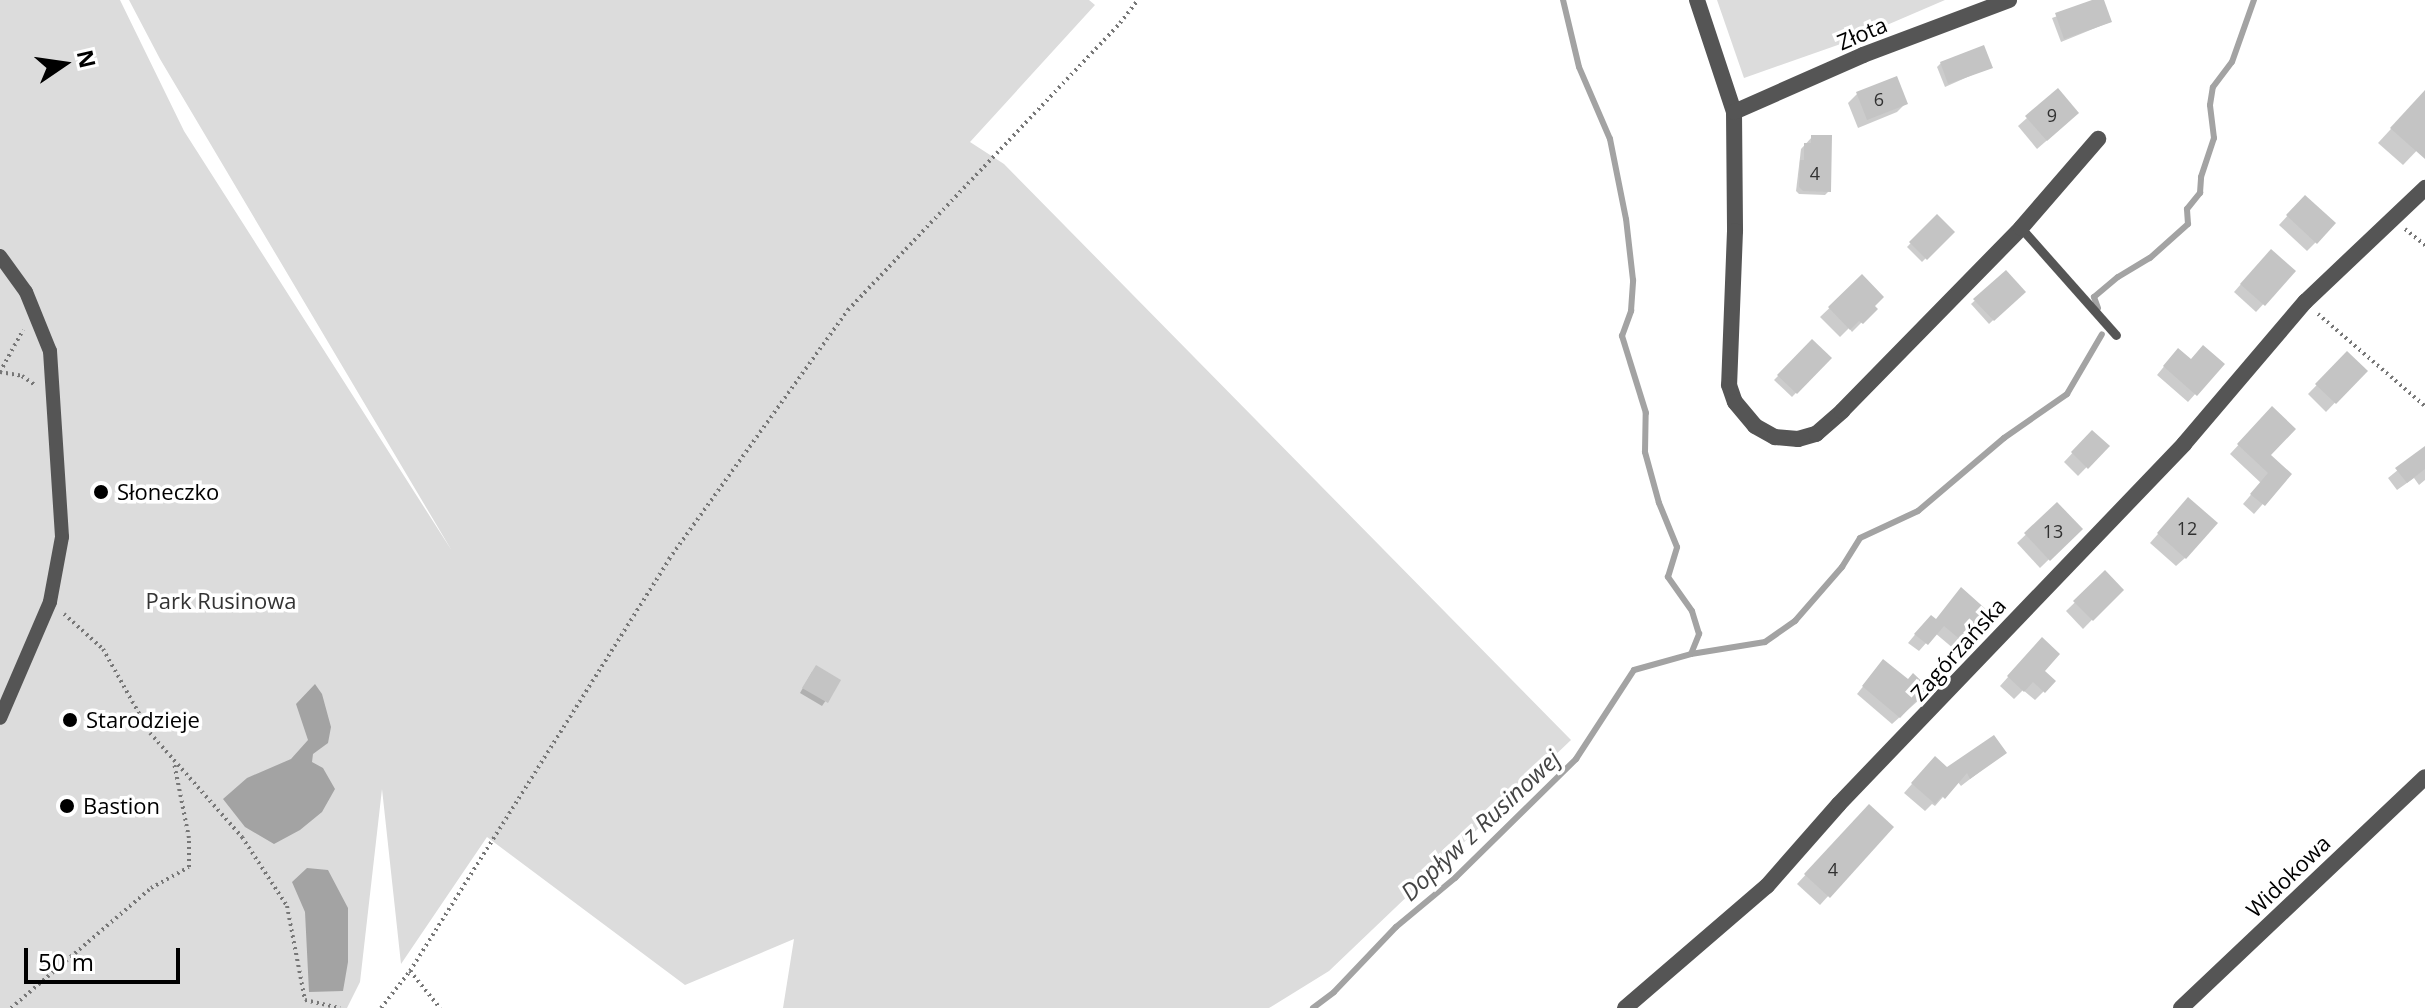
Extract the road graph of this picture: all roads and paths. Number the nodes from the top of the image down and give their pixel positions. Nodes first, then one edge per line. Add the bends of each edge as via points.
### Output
1 (1138, 0) edge
2 (1697, 0) edge
3 (2009, 0) edge
4 (1734, 112) junction
5 (2098, 139) dead end
6 (2425, 188) edge
7 (2021, 228) junction
8 (0, 256) edge
9 (2305, 302) junction
10 (32, 305) junction
11 (2116, 335) dead end
12 (0, 372) edge
13 (55, 390) junction
14 (2425, 406) edge
15 (50, 602) junction
16 (0, 718) edge
17 (172, 758) junction
18 (2425, 777) edge
19 (410, 971) junction
20 (11, 1008) edge
21 (340, 1008) edge
22 (381, 1008) edge
23 (440, 1008) edge
24 (1625, 1008) edge
25 (2181, 1008) edge

1 - 19 path via 848,310 669,559
2 - 4 street
3 - 4 street, Złota via 1863,55
4 - 7 street via 1729,385 1735,402 1755,426 1775,437 1816,434
5 - 7 street
6 - 9 street, Zagórzańska
7 - 11 lane
8 - 10 street
9 - 14 path
9 - 24 street, Zagórzańska via 2184,444 1767,886
10 - 12 path via 16,348
10 - 13 street via 50,351
12 - 13 path
13 - 15 street via 62,537
15 - 16 street
15 - 17 path via 103,649 150,733
17 - 20 path via 187,825 189,867 151,888
17 - 21 path via 242,837 287,906 305,1000
18 - 25 street, Widokowa
19 - 22 path
19 - 23 path

